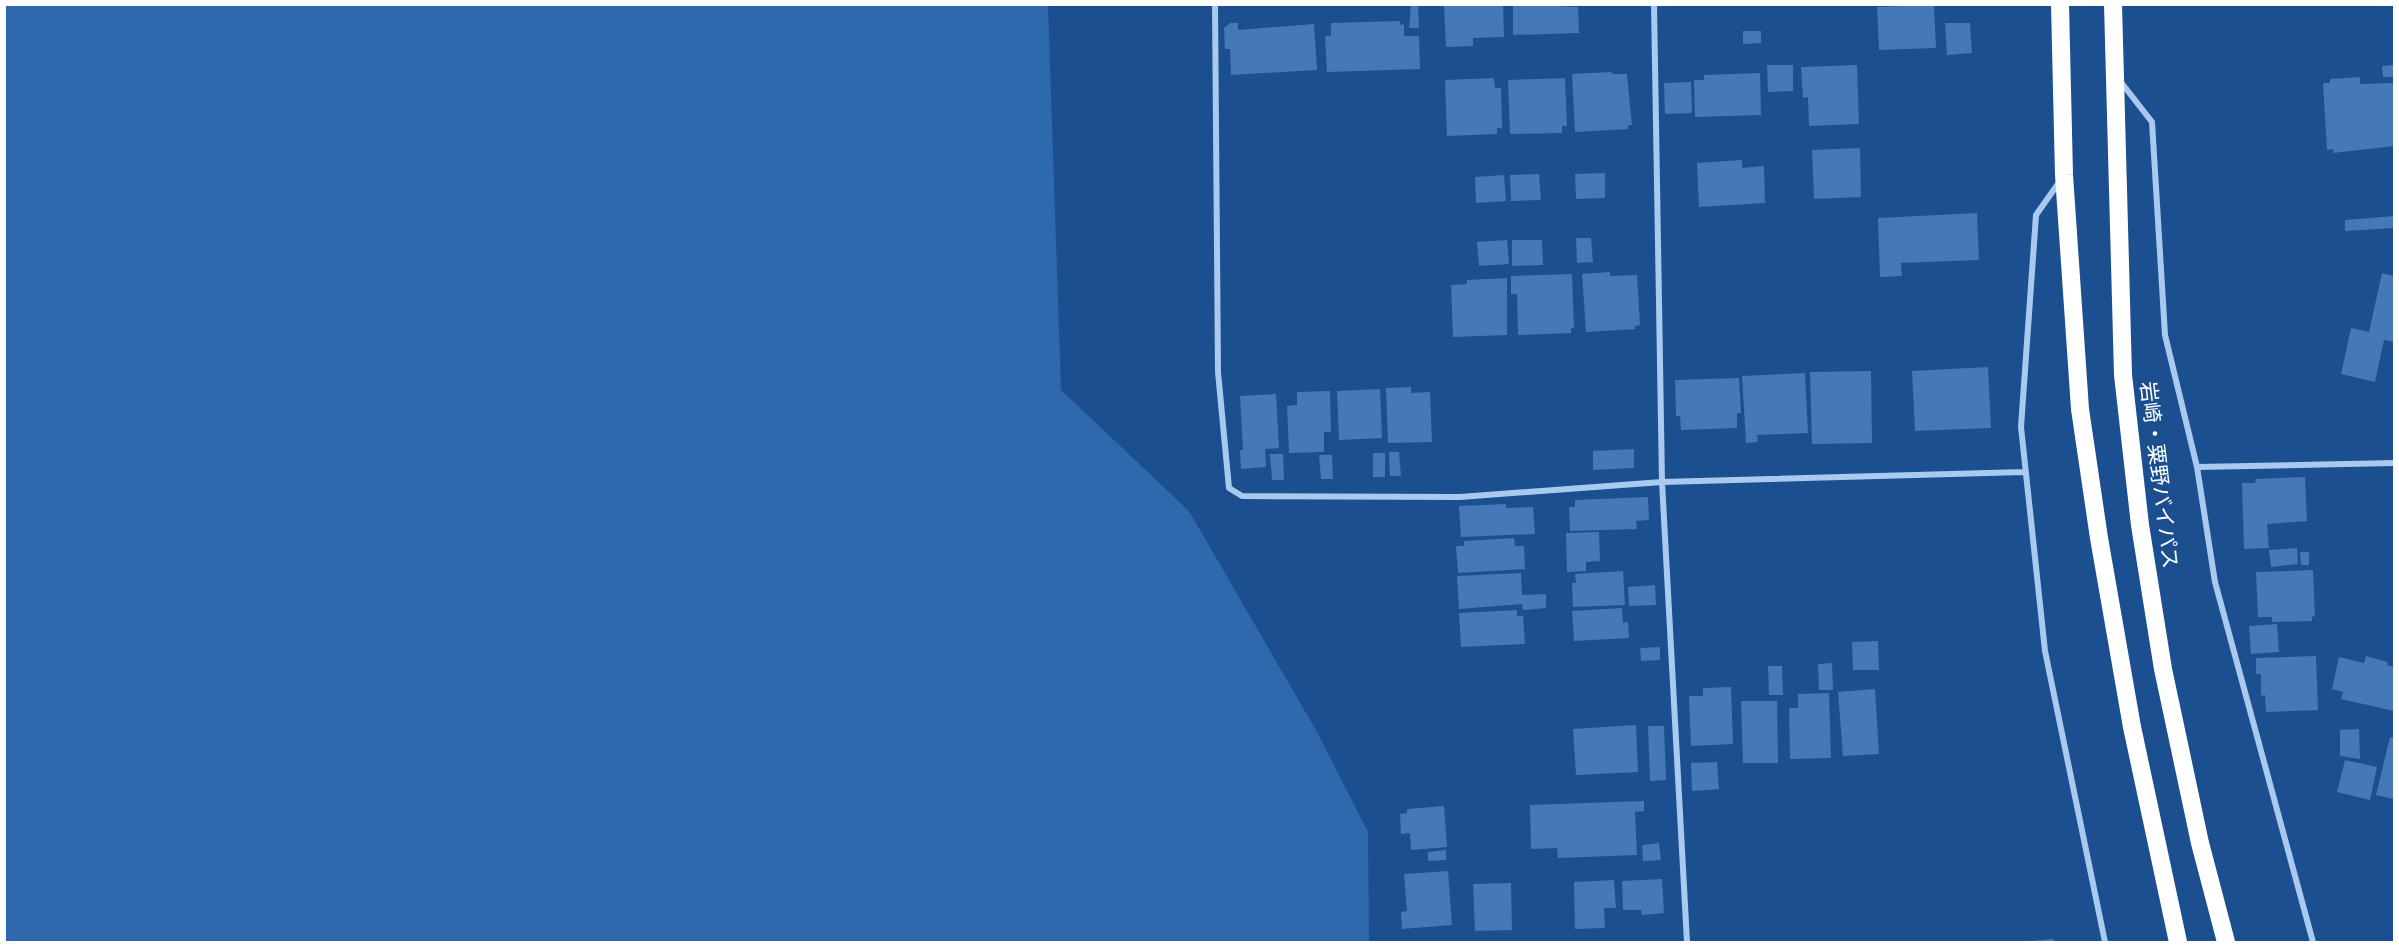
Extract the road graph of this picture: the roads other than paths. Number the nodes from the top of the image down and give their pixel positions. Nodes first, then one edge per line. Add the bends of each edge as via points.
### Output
1 (1215, 4) edge
2 (1654, 4) edge
3 (2060, 4) edge
4 (2113, 4) edge
5 (2116, 76) junction
6 (2064, 175) junction
7 (2394, 463) edge
8 (2197, 467) junction
9 (2024, 472) junction
10 (1662, 482) junction
11 (1687, 942) edge
12 (2105, 942) edge
13 (2178, 942) edge
14 (2226, 942) edge
15 (2313, 942) edge

1 - 10 street via 1218,372 1229,488 1242,496 1460,497
2 - 10 street
3 - 6 highway
4 - 5 highway, 岩崎・粟野バイパス
5 - 8 street via 2152,122 2165,335
5 - 14 highway, 岩崎・粟野バイパス via 2123,375 2140,525 2163,669 2200,843
6 - 9 street via 2036,215 2021,428
6 - 13 highway via 2080,409 2099,538 2132,727
7 - 8 street
8 - 15 street via 2215,582
9 - 10 street
9 - 12 street via 2045,651
10 - 11 street

